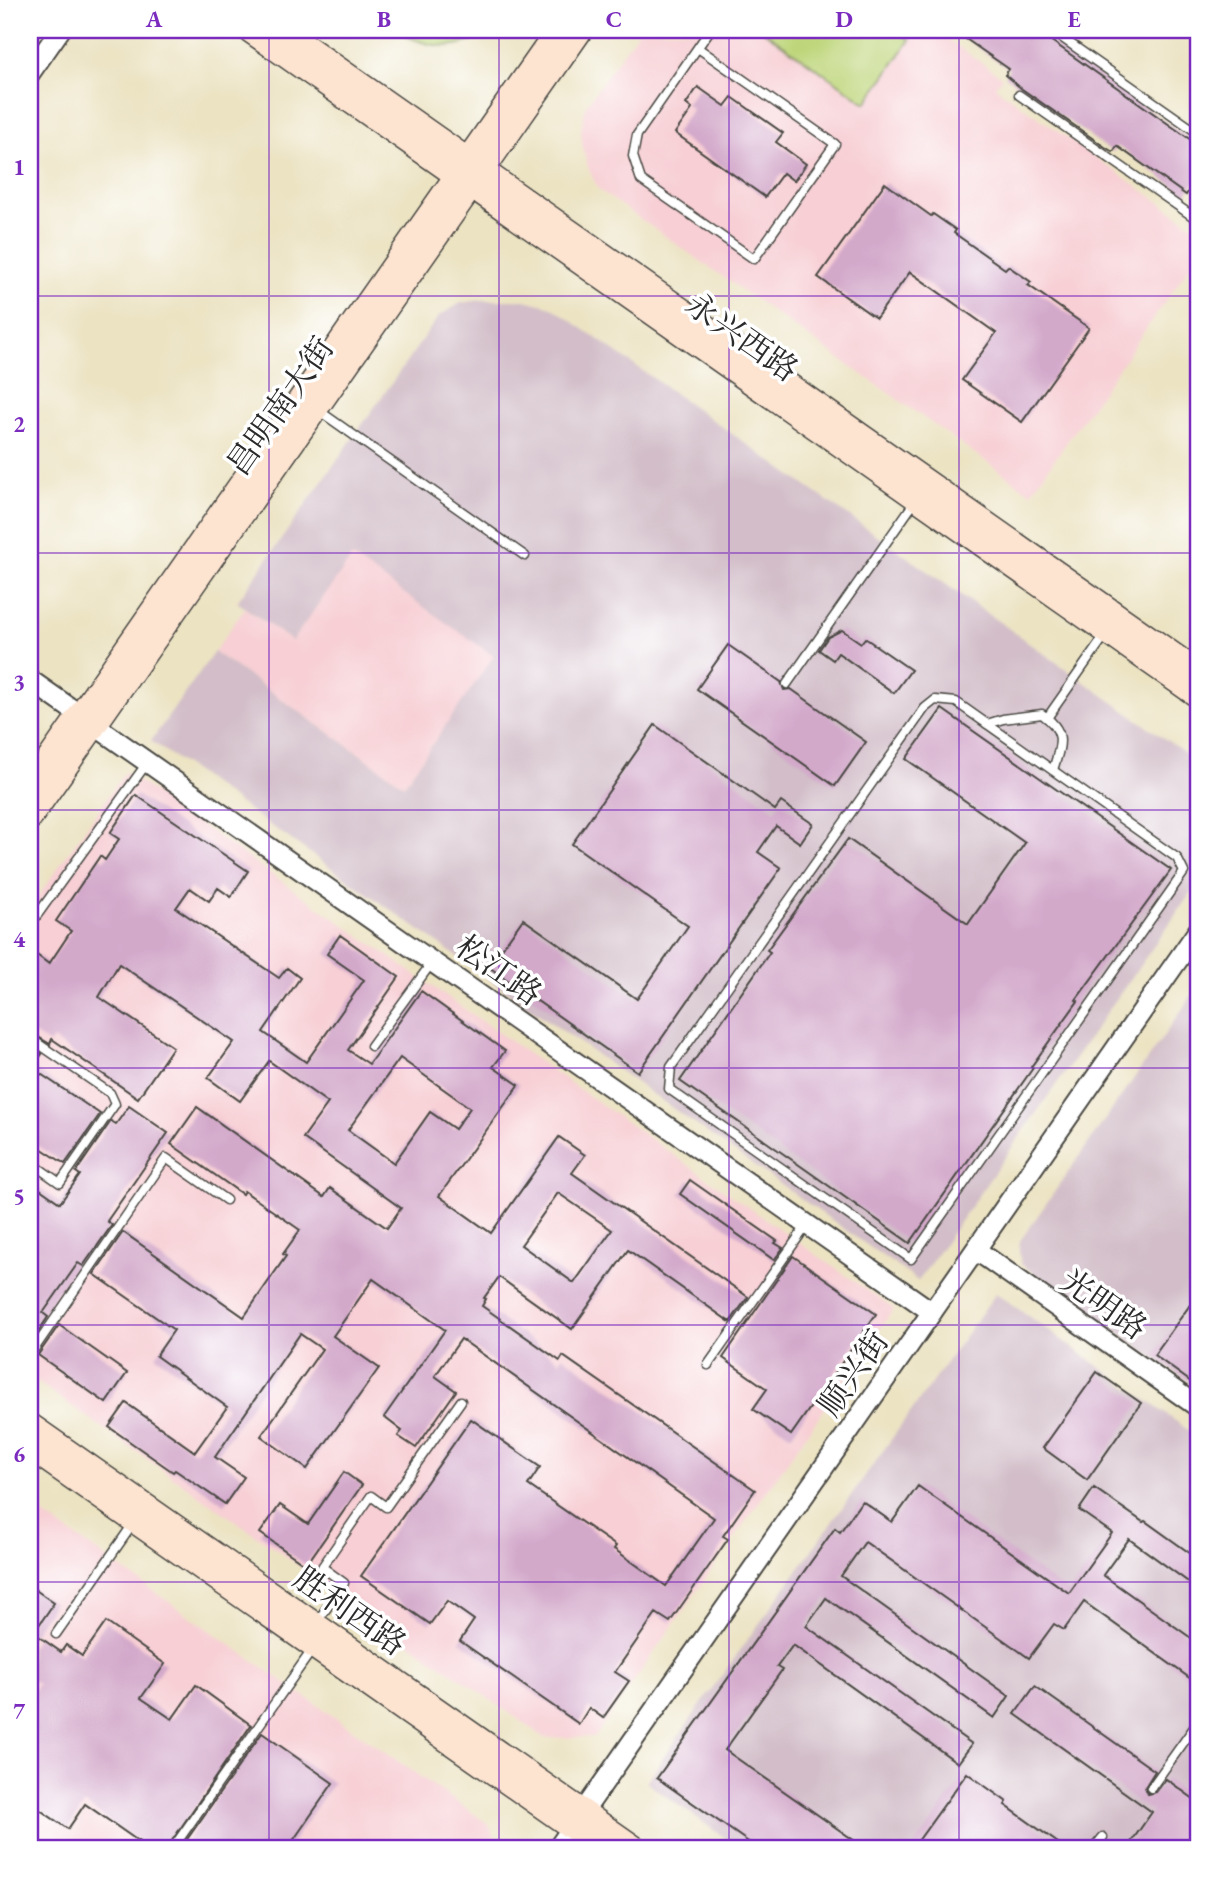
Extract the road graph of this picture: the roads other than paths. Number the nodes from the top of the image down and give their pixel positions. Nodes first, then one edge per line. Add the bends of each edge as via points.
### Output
1 (60, 30) edge
2 (249, 30) edge
3 (283, 30) edge
4 (558, 30) edge
5 (580, 30) edge
6 (710, 30) edge
7 (1051, 30) edge
8 (698, 48) junction
9 (30, 73) edge
10 (1019, 95) dead end
11 (1198, 133) edge
12 (470, 173) junction
13 (1198, 220) edge
14 (316, 409) junction
15 (917, 499) junction
16 (525, 556) dead end
17 (1107, 632) junction
18 (1198, 672) edge
19 (30, 680) edge
20 (786, 684) dead end
21 (1198, 696) edge
22 (1047, 718) junction
23 (87, 720) junction
24 (988, 724) junction
25 (147, 762) junction
26 (1053, 770) junction
27 (30, 786) edge
28 (30, 818) edge
29 (30, 925) edge
30 (1198, 932) edge
31 (433, 960) junction
32 (30, 1038) edge
33 (371, 1046) dead end
34 (30, 1162) edge
35 (226, 1200) dead end
36 (808, 1224) junction
37 (976, 1250) junction
38 (932, 1312) junction
39 (30, 1355) edge
40 (708, 1365) dead end
41 (461, 1401) dead end
42 (1198, 1407) edge
43 (30, 1425) edge
44 (34, 1454) edge
45 (135, 1522) junction
46 (56, 1633) dead end
47 (315, 1636) junction
48 (1198, 1722) edge
49 (1151, 1788) dead end
50 (578, 1820) junction
51 (1102, 1837) dead end
52 (173, 1848) edge
53 (558, 1848) edge
54 (601, 1848) edge
55 (635, 1848) edge
56 (1094, 1848) edge

1 - 9 street
2 - 12 main road, 永兴西路
3 - 12 main road, 永兴西路
4 - 12 main road, 昌明南大街
5 - 12 main road, 昌明南大街
6 - 8 lane
7 - 11 lane
8 - 8 lane via 835,144 754,260 641,180 636,168 636,135
10 - 13 lane
12 - 14 main road, 昌明南大街
12 - 15 main road, 永兴西路
12 - 18 main road, 永兴西路
12 - 23 main road, 昌明南大街
14 - 16 lane
14 - 23 main road, 昌明南大街
15 - 17 main road, 永兴西路
15 - 20 lane
17 - 21 main road, 永兴西路
17 - 22 lane
19 - 23 street, 松江路
22 - 24 lane via 1042,714 1021,716
22 - 26 lane via 1060,735
23 - 25 street, 松江路
23 - 27 main road, 昌明南大街
23 - 28 main road, 昌明南大街
24 - 26 lane
24 - 26 lane via 956,702 935,701 925,708 671,1068 669,1089 911,1259 1184,872 1177,858
25 - 29 lane
25 - 31 street, 松江路
30 - 37 street, 顺兴街
31 - 33 lane
31 - 36 street, 松江路
32 - 34 lane via 110,1093 115,1104 60,1183
35 - 39 lane via 166,1158
36 - 38 street, 松江路
36 - 40 lane
37 - 38 street, 顺兴街
37 - 42 street, 光明路
38 - 50 street, 顺兴街
41 - 47 lane via 386,1507 371,1496 322,1567 344,1583
43 - 47 main road, 胜利西路
44 - 45 main road, 胜利西路
45 - 46 lane
45 - 47 main road, 胜利西路
47 - 50 main road, 胜利西路
47 - 52 lane
48 - 49 lane
50 - 53 street, 顺兴街
50 - 54 main road, 胜利西路
50 - 55 main road, 胜利西路
51 - 56 lane

